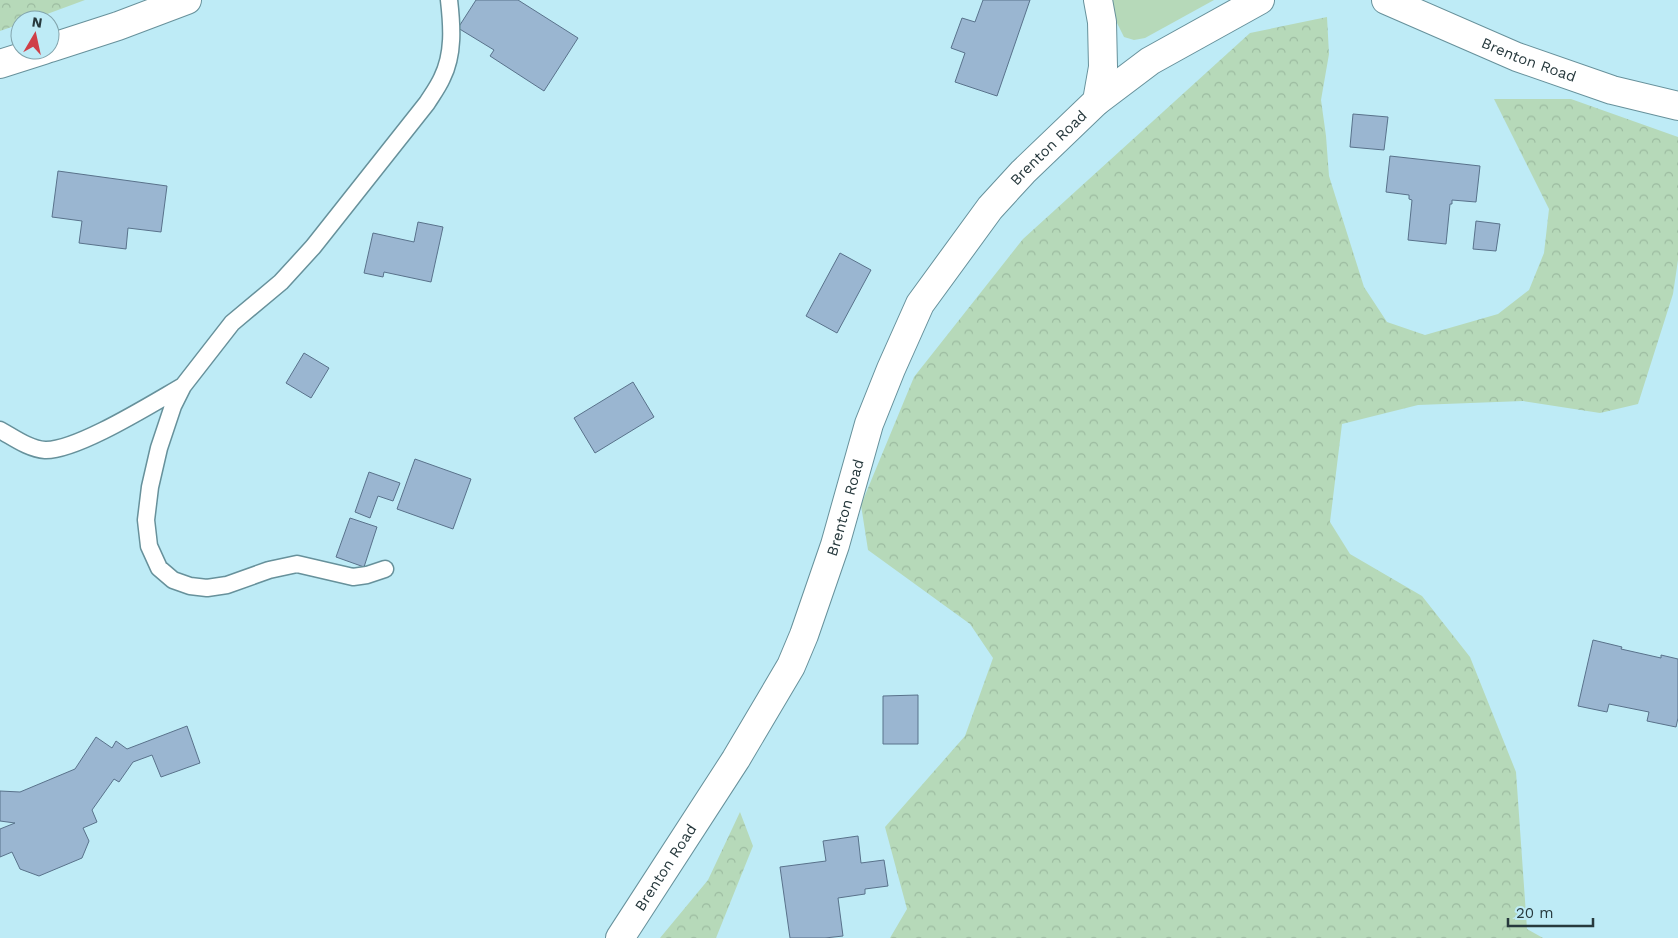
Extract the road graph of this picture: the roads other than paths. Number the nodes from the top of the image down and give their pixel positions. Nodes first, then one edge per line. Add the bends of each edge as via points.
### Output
1 (449, 0) edge
2 (1098, 0) edge
3 (1260, 0) edge
4 (1386, 0) edge
5 (174, 2) edge
6 (60, 45) edge
7 (13, 60) edge
8 (0, 64) edge
9 (1097, 101) junction
10 (1678, 106) edge
11 (183, 386) junction
12 (0, 430) edge
13 (385, 569) dead end
14 (620, 938) edge

1 - 11 lane via 452,25 450,54 442,77 427,102 313,247 281,282 232,323
2 - 9 street, Brenton Road via 1103,67
3 - 9 street, Brenton Road via 1150,60
4 - 10 street, Brenton Road via 1517,57 1612,90
5 - 6 street via 118,26
7 - 8 street
9 - 14 street, Brenton Road via 990,208 920,304 869,424 835,546 792,666
11 - 12 lane via 108,428 59,448 44,450 27,445
11 - 13 lane via 173,406 150,487 146,520 149,546 159,568 173,580 207,588 297,564 353,577

